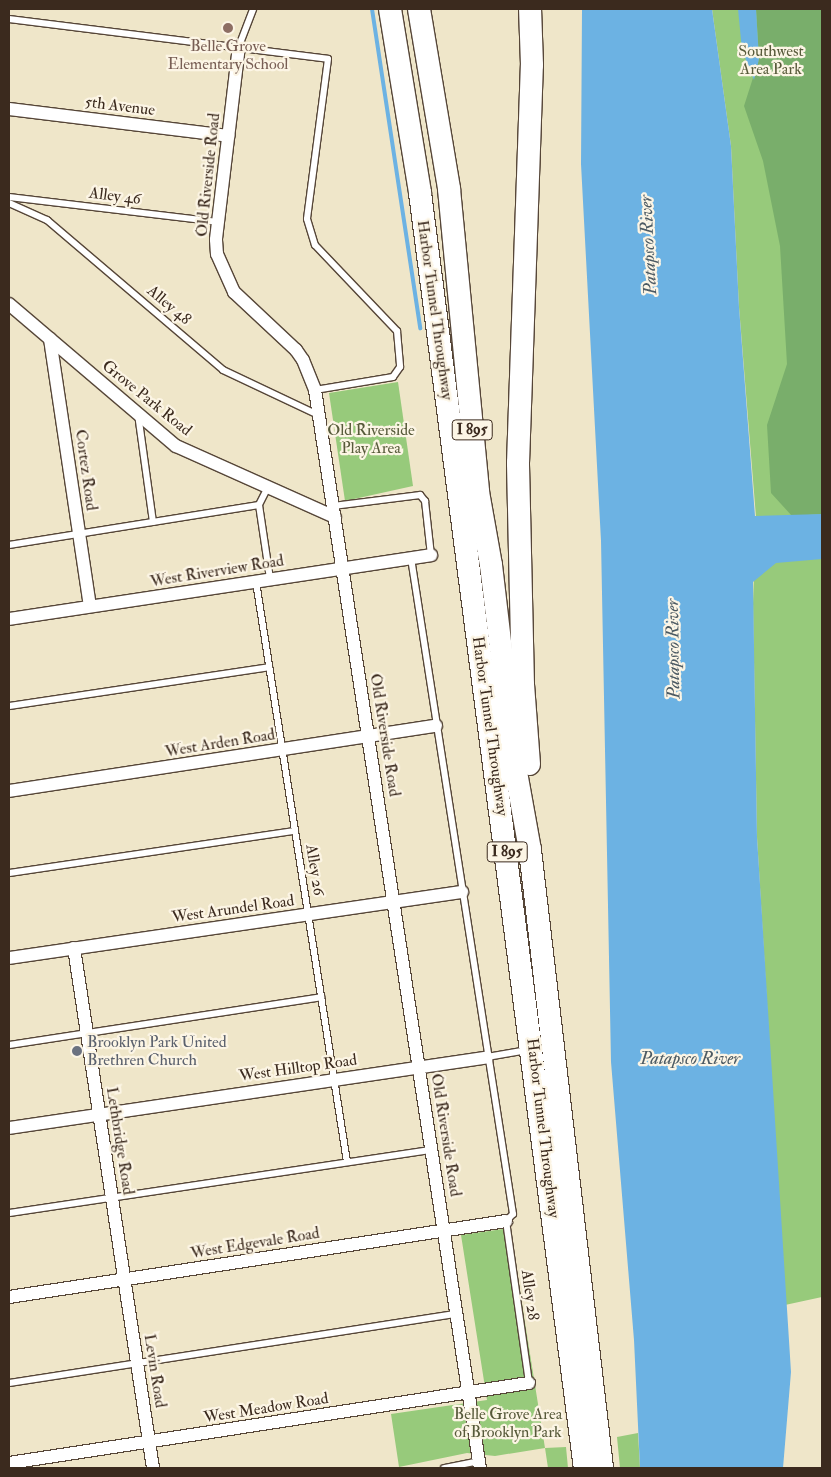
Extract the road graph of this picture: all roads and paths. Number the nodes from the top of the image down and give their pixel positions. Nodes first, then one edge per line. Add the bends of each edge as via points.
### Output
1 (253, 9) edge
2 (390, 9) edge
3 (399, 9) edge
4 (419, 9) edge
5 (530, 9) edge
6 (9, 19) edge
7 (239, 46) junction
8 (9, 109) edge
9 (228, 136) junction
10 (420, 193) junction
11 (9, 197) edge
12 (9, 204) edge
13 (218, 222) junction
14 (9, 304) edge
15 (50, 339) junction
16 (316, 390) junction
17 (137, 413) junction
18 (320, 416) junction
19 (268, 487) junction
20 (259, 505) junction
21 (334, 511) junction
22 (153, 522) junction
23 (79, 534) junction
24 (9, 545) edge
25 (431, 555) joint
26 (411, 558) junction
27 (343, 568) junction
28 (270, 579) junction
29 (256, 582) junction
30 (90, 606) junction
31 (9, 619) edge
32 (270, 667) junction
33 (9, 706) edge
34 (436, 726) junction
35 (369, 736) junction
36 (282, 750) junction
37 (9, 791) edge
38 (295, 831) junction
39 (530, 850) junction
40 (9, 874) edge
41 (462, 892) junction
42 (394, 902) junction
43 (308, 914) junction
44 (74, 948) junction
45 (9, 958) edge
46 (321, 997) junction
47 (88, 1033) junction
48 (9, 1046) edge
49 (533, 1049) junction
50 (487, 1057) junction
51 (419, 1067) junction
52 (334, 1079) junction
53 (100, 1114) junction
54 (9, 1128) edge
55 (432, 1150) junction
56 (347, 1162) junction
57 (112, 1198) junction
58 (9, 1214) edge
59 (510, 1218) junction
60 (444, 1231) junction
61 (125, 1279) junction
62 (9, 1297) edge
63 (457, 1314) junction
64 (138, 1364) junction
65 (529, 1383) joint
66 (9, 1384) edge
67 (469, 1393) junction
68 (149, 1442) junction
69 (9, 1463) edge
70 (479, 1465) edge
71 (153, 1468) edge
72 (444, 1468) edge
73 (585, 1468) edge
74 (602, 1468) edge

1 - 7 lane
2 - 10 highway, Harbor Tunnel Throughway
3 - 10 highway, Harbor Tunnel Throughway / I 895 via 419,146
4 - 39 highway, Harbor Tunnel Throughway / I 895 via 449,188 478,492 491,566 514,761
5 - 39 highway, Harbor Tunnel Throughway via 532,65 518,482 522,685 532,806
6 - 7 lane
7 - 9 street, Old Riverside Road
7 - 16 lane via 328,59 307,219 316,245 397,331 398,374
8 - 9 street, 5th Avenue
9 - 13 street, Old Riverside Road
10 - 49 highway, Harbor Tunnel Throughway / I 895
11 - 13 lane, Alley 46
12 - 18 lane, Alley 48 via 47,220 223,370
13 - 16 street, Old Riverside Road via 217,254 234,292 296,350
14 - 15 street, Grove Park Road
15 - 17 street, Grove Park Road
15 - 23 street, Cortez Road
16 - 18 street, Old Riverside Road
17 - 19 street, Grove Park Road via 176,446
17 - 22 lane
18 - 21 street, Old Riverside Road
19 - 20 lane
19 - 21 street, Grove Park Road
20 - 22 lane
20 - 28 lane
21 - 25 lane via 420,494 425,501
21 - 27 street, Old Riverside Road
22 - 23 lane
23 - 24 lane
23 - 30 street, Cortez Road
25 - 26 street, West Riverview Road
26 - 27 street, West Riverview Road
26 - 34 lane, Alley 28
27 - 28 street, West Riverview Road
27 - 35 street, Old Riverside Road
28 - 29 street, West Riverview Road
29 - 30 street, West Riverview Road
29 - 32 lane, Alley 26
30 - 31 street, West Riverview Road
32 - 33 lane
32 - 36 lane, Alley 26
34 - 35 street, West Arden Road
34 - 41 lane, Alley 28
35 - 36 street, West Arden Road
35 - 42 street, Old Riverside Road
36 - 37 street, West Arden Road
36 - 38 lane, Alley 26
38 - 40 lane
38 - 43 lane, Alley 26
39 - 74 highway, Harbor Tunnel Throughway / I 895
41 - 42 street, West Arundel Road
41 - 50 lane, Alley 28
42 - 43 street, West Arundel Road
42 - 51 street, Old Riverside Road
43 - 44 street, West Arundel Road
43 - 46 lane, Alley 26
44 - 45 street, West Arundel Road
44 - 47 street, Lethbridge Road
46 - 47 lane
46 - 52 lane, Alley 26
47 - 48 lane
47 - 53 street, Lethbridge Road
49 - 50 lane, West Hilltop Road
49 - 73 highway, Harbor Tunnel Throughway / I 895
50 - 51 street, West Hilltop Road
50 - 59 lane, Alley 28
51 - 52 street, West Hilltop Road
51 - 55 street, Old Riverside Road
52 - 53 street, West Hilltop Road
52 - 56 lane, Alley 26
53 - 54 street, West Hilltop Road
53 - 57 street, Lethbridge Road
55 - 56 lane
55 - 60 street, Old Riverside Road
56 - 57 lane
57 - 58 lane
57 - 61 street, Lethbridge Road
59 - 60 street, West Edgevale Road
59 - 65 lane, Alley 28
60 - 61 street, West Edgevale Road
60 - 63 street, Old Riverside Road
61 - 62 street, West Edgevale Road
61 - 64 street, Levin Road
63 - 64 lane
63 - 67 street, Old Riverside Road
64 - 66 lane
64 - 68 street, Levin Road
65 - 67 street, West Meadow Road
67 - 68 street, West Meadow Road
67 - 70 street, Old Riverside Road
68 - 69 street, West Meadow Road
68 - 71 street, Levin Road
70 - 72 lane

